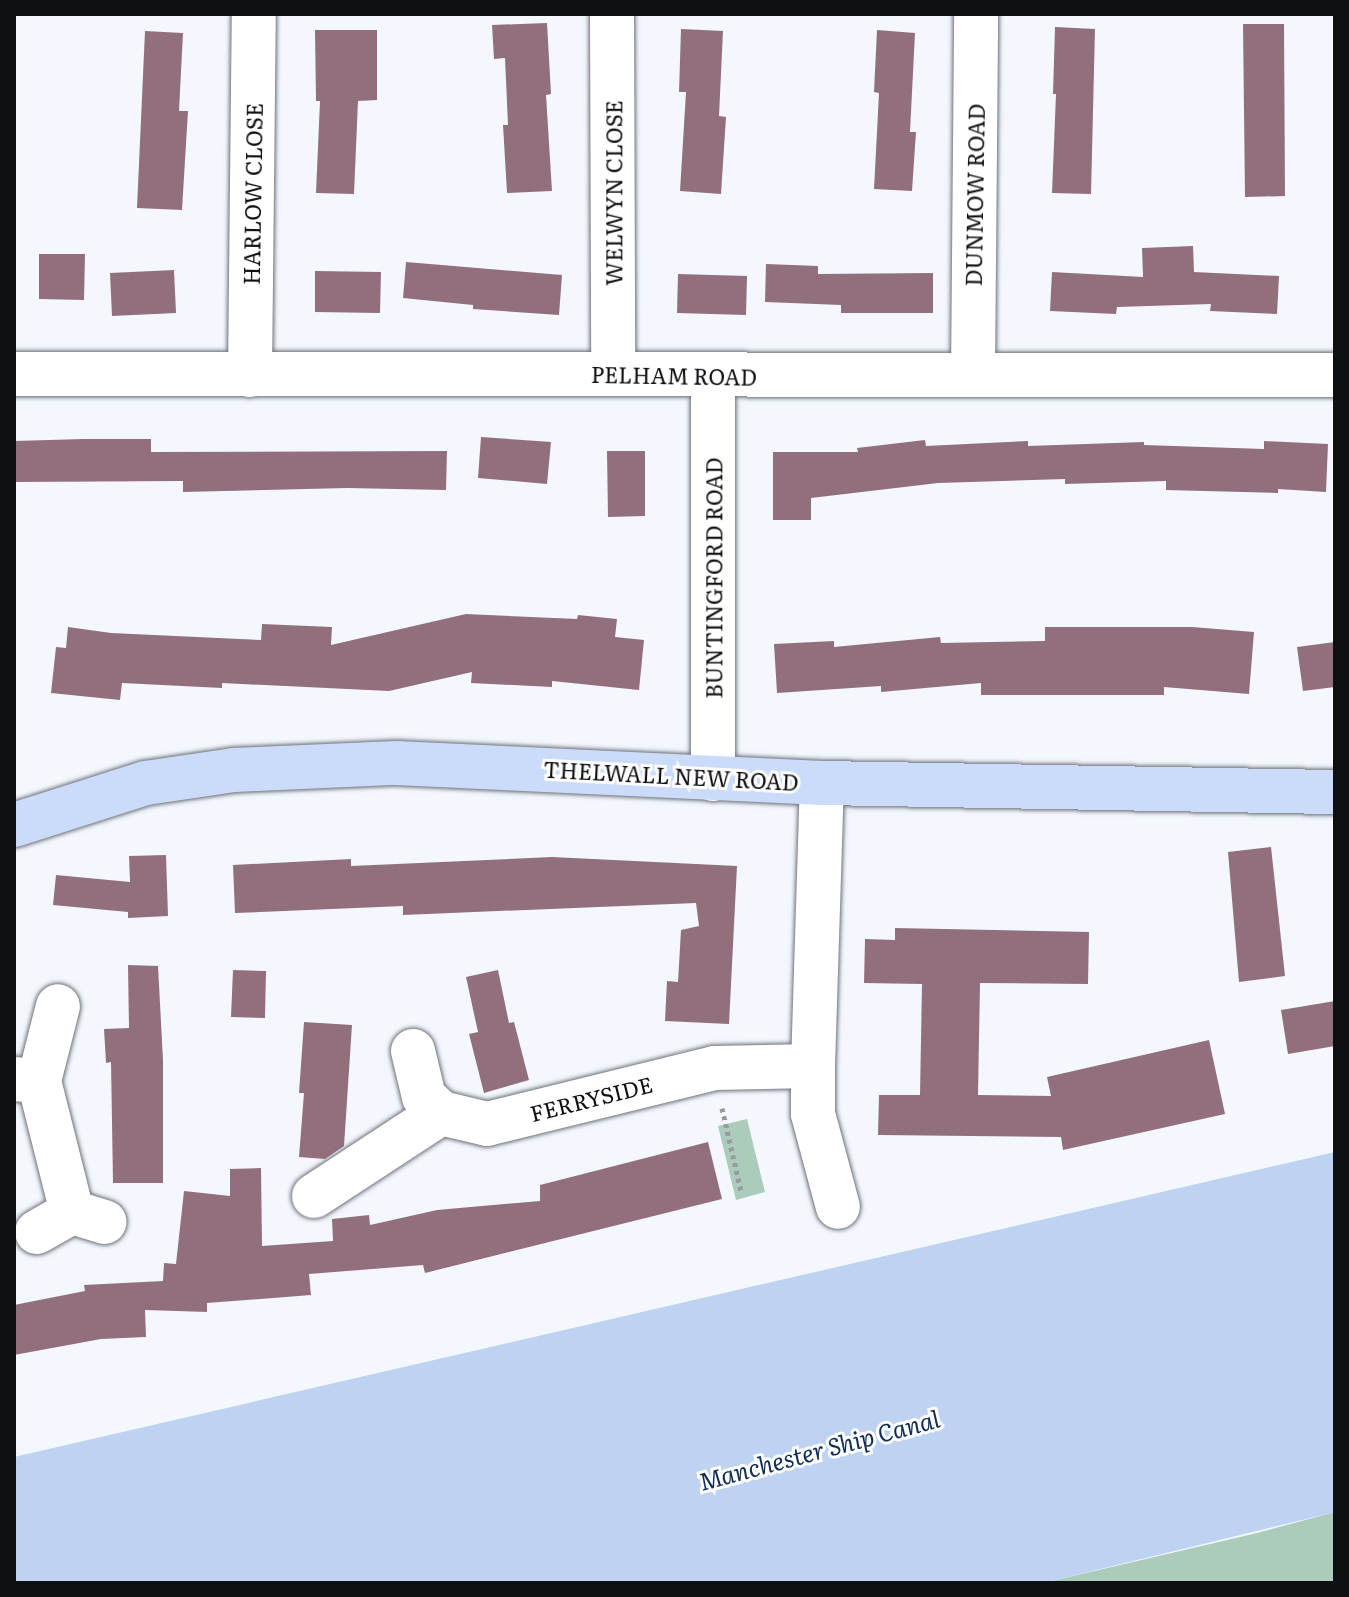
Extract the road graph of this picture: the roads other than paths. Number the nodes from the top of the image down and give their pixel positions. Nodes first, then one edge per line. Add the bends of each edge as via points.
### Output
1 (254, 14) edge
2 (612, 14) edge
3 (976, 14) edge
4 (613, 373) junction
5 (14, 374) edge
6 (250, 375) junction
7 (973, 375) junction
8 (1335, 375) edge
9 (713, 377) junction
10 (713, 779) junction
11 (822, 783) junction
12 (1335, 792) edge
13 (14, 825) edge
14 (58, 1006) dead end
15 (413, 1051) dead end
16 (813, 1066) junction
17 (27, 1080) edge
18 (441, 1113) junction
19 (314, 1196) dead end
20 (838, 1207) dead end
21 (71, 1222) dead end

1 - 6 street, HARLOW CLOSE
2 - 4 street, WELWYN CLOSE
3 - 7 street, DUNMOW ROAD
4 - 6 street, PELHAM ROAD
4 - 9 street, PELHAM ROAD
5 - 6 street, PELHAM ROAD
7 - 8 street, PELHAM ROAD
7 - 9 street, PELHAM ROAD
9 - 10 street, BUNTINGFORD ROAD
10 - 11 main road, THELWALL NEW ROAD
10 - 13 main road, THELWALL NEW ROAD via 397,763 234,770 146,783
11 - 12 main road, THELWALL NEW ROAD
11 - 16 street
14 - 17 street
15 - 18 street via 424,1097
16 - 18 street, FERRYSIDE via 715,1068 487,1124
16 - 20 street via 813,1114
17 - 21 street
18 - 19 street

